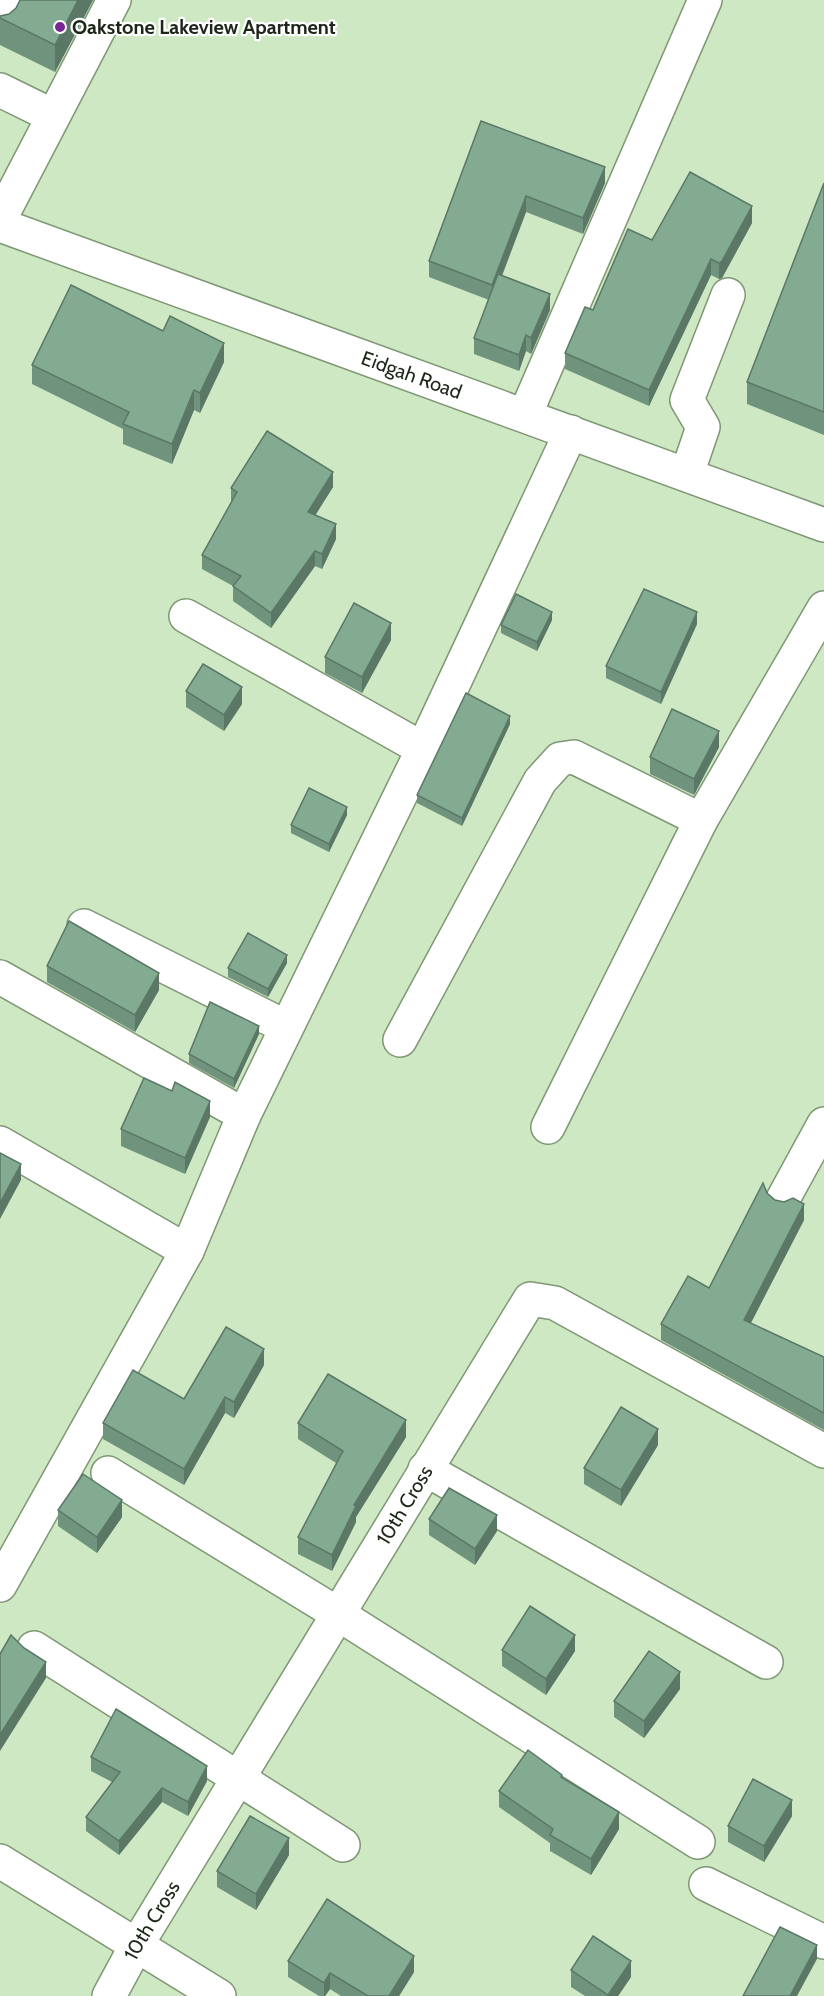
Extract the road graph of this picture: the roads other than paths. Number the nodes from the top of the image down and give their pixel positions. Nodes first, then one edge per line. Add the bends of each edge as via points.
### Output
1 (14, 0) edge
2 (114, 0) edge
3 (705, 0) edge
4 (0, 26) edge
5 (0, 90) edge
6 (53, 116) junction
7 (0, 219) edge
8 (0, 225) edge
9 (728, 296) dead end
10 (525, 416) junction
11 (571, 432) junction
12 (687, 474) junction
13 (824, 525) edge
14 (824, 608) edge
15 (186, 616) dead end
16 (423, 750) junction
17 (701, 820) junction
18 (84, 926) dead end
19 (0, 977) edge
20 (286, 1027) junction
21 (400, 1040) dead end
22 (244, 1115) junction
23 (824, 1124) edge
24 (548, 1127) dead end
25 (0, 1143) edge
26 (783, 1199) edge
27 (187, 1251) junction
28 (824, 1451) edge
29 (425, 1469) junction
30 (108, 1473) dead end
31 (0, 1585) edge
32 (338, 1614) junction
33 (34, 1648) dead end
34 (766, 1662) dead end
35 (237, 1780) junction
36 (698, 1842) dead end
37 (343, 1845) dead end
38 (0, 1861) edge
39 (706, 1884) dead end
40 (824, 1942) edge
41 (136, 1946) junction
42 (109, 1996) edge
43 (219, 1996) edge

1 - 4 street
2 - 6 street
3 - 10 street
5 - 6 street
6 - 7 street
8 - 10 street, Eidgah Road
9 - 12 street via 687,400 703,426
10 - 11 street, Eidgah Road
11 - 12 street, Eidgah Road
11 - 16 street
12 - 13 street, Eidgah Road
14 - 17 street
15 - 16 street
16 - 20 street
17 - 21 street via 574,757 560,759 540,781
17 - 24 street
18 - 20 street
19 - 22 street
20 - 22 street
22 - 27 street
23 - 26 street
25 - 27 street
27 - 31 street
28 - 29 street, 10th Cross via 555,1302 530,1299
29 - 32 street, 10th Cross
29 - 34 street
30 - 32 street
32 - 35 street, 10th Cross
32 - 36 street
33 - 35 street
35 - 37 street
35 - 41 street, 10th Cross
38 - 41 street
39 - 40 street
41 - 42 street, 10th Cross
41 - 43 street

